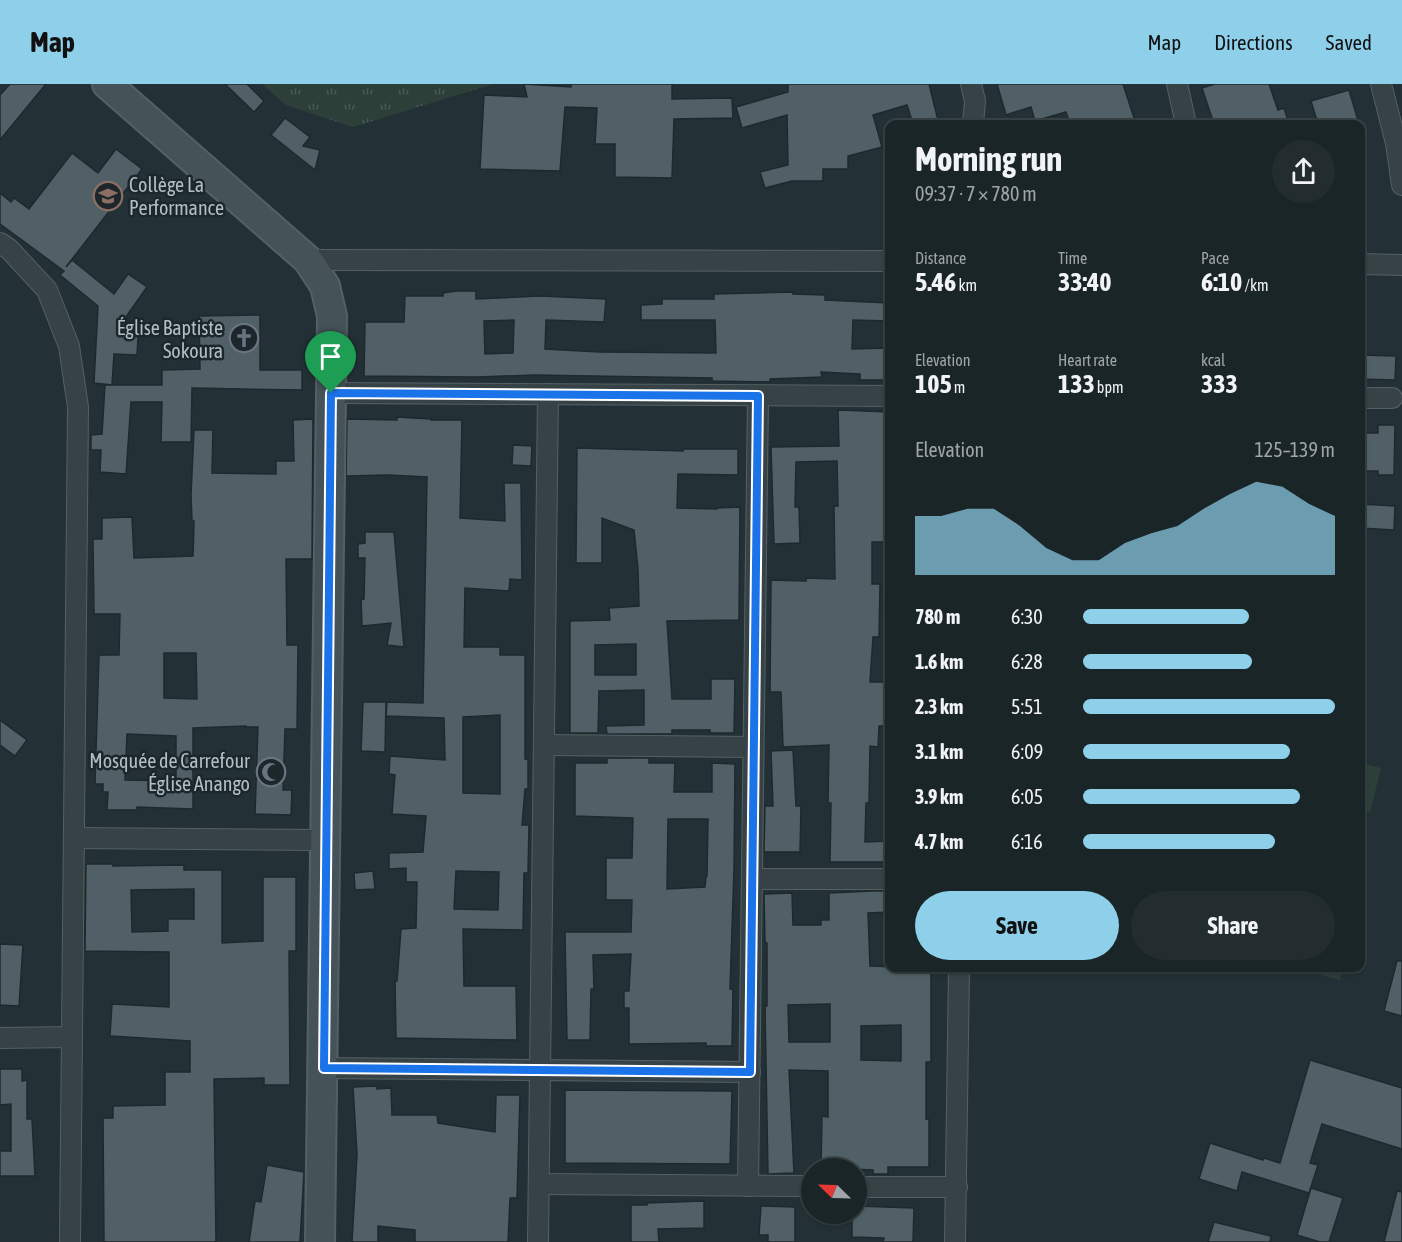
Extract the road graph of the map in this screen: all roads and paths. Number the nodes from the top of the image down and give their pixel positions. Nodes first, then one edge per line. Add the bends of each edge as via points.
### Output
1 (107, 84) edge
2 (971, 84) edge
3 (1178, 84) edge
4 (1382, 84) edge
5 (974, 120) edge
6 (1185, 120) edge
7 (1402, 185) edge
8 (0, 243) edge
9 (309, 260) junction
10 (885, 261) edge
11 (1365, 264) edge
12 (1402, 265) edge
13 (331, 393) junction
14 (548, 394) junction
15 (758, 396) junction
16 (885, 396) edge
17 (1365, 398) edge
18 (1392, 398) dead end
19 (544, 745) junction
20 (753, 747) junction
21 (74, 838) junction
22 (325, 840) junction
23 (752, 879) junction
24 (885, 879) edge
25 (959, 972) edge
26 (72, 1037) junction
27 (0, 1038) edge
28 (324, 1068) junction
29 (540, 1071) junction
30 (750, 1072) junction
31 (539, 1184) junction
32 (748, 1186) junction
33 (801, 1186) edge
34 (867, 1187) edge
35 (957, 1187) junction
36 (70, 1242) edge
37 (320, 1242) edge
38 (538, 1242) edge
39 (955, 1242) edge

1 - 9 street
2 - 5 street
3 - 6 street
4 - 7 street
8 - 21 street via 47,290 69,345 78,407
9 - 10 street
9 - 13 street via 325,286 332,316
11 - 12 street
13 - 14 street
13 - 22 street
14 - 15 street
14 - 19 street
15 - 16 street
15 - 20 street
17 - 18 street
19 - 20 street
19 - 29 street
20 - 23 street
21 - 22 street
21 - 26 street
22 - 28 street
23 - 24 street
23 - 30 street
25 - 35 street
26 - 27 street
26 - 36 street
28 - 29 street
28 - 37 street
29 - 30 street
29 - 31 street
30 - 32 street
31 - 32 street
31 - 38 street
32 - 33 street
34 - 35 street
35 - 39 street

